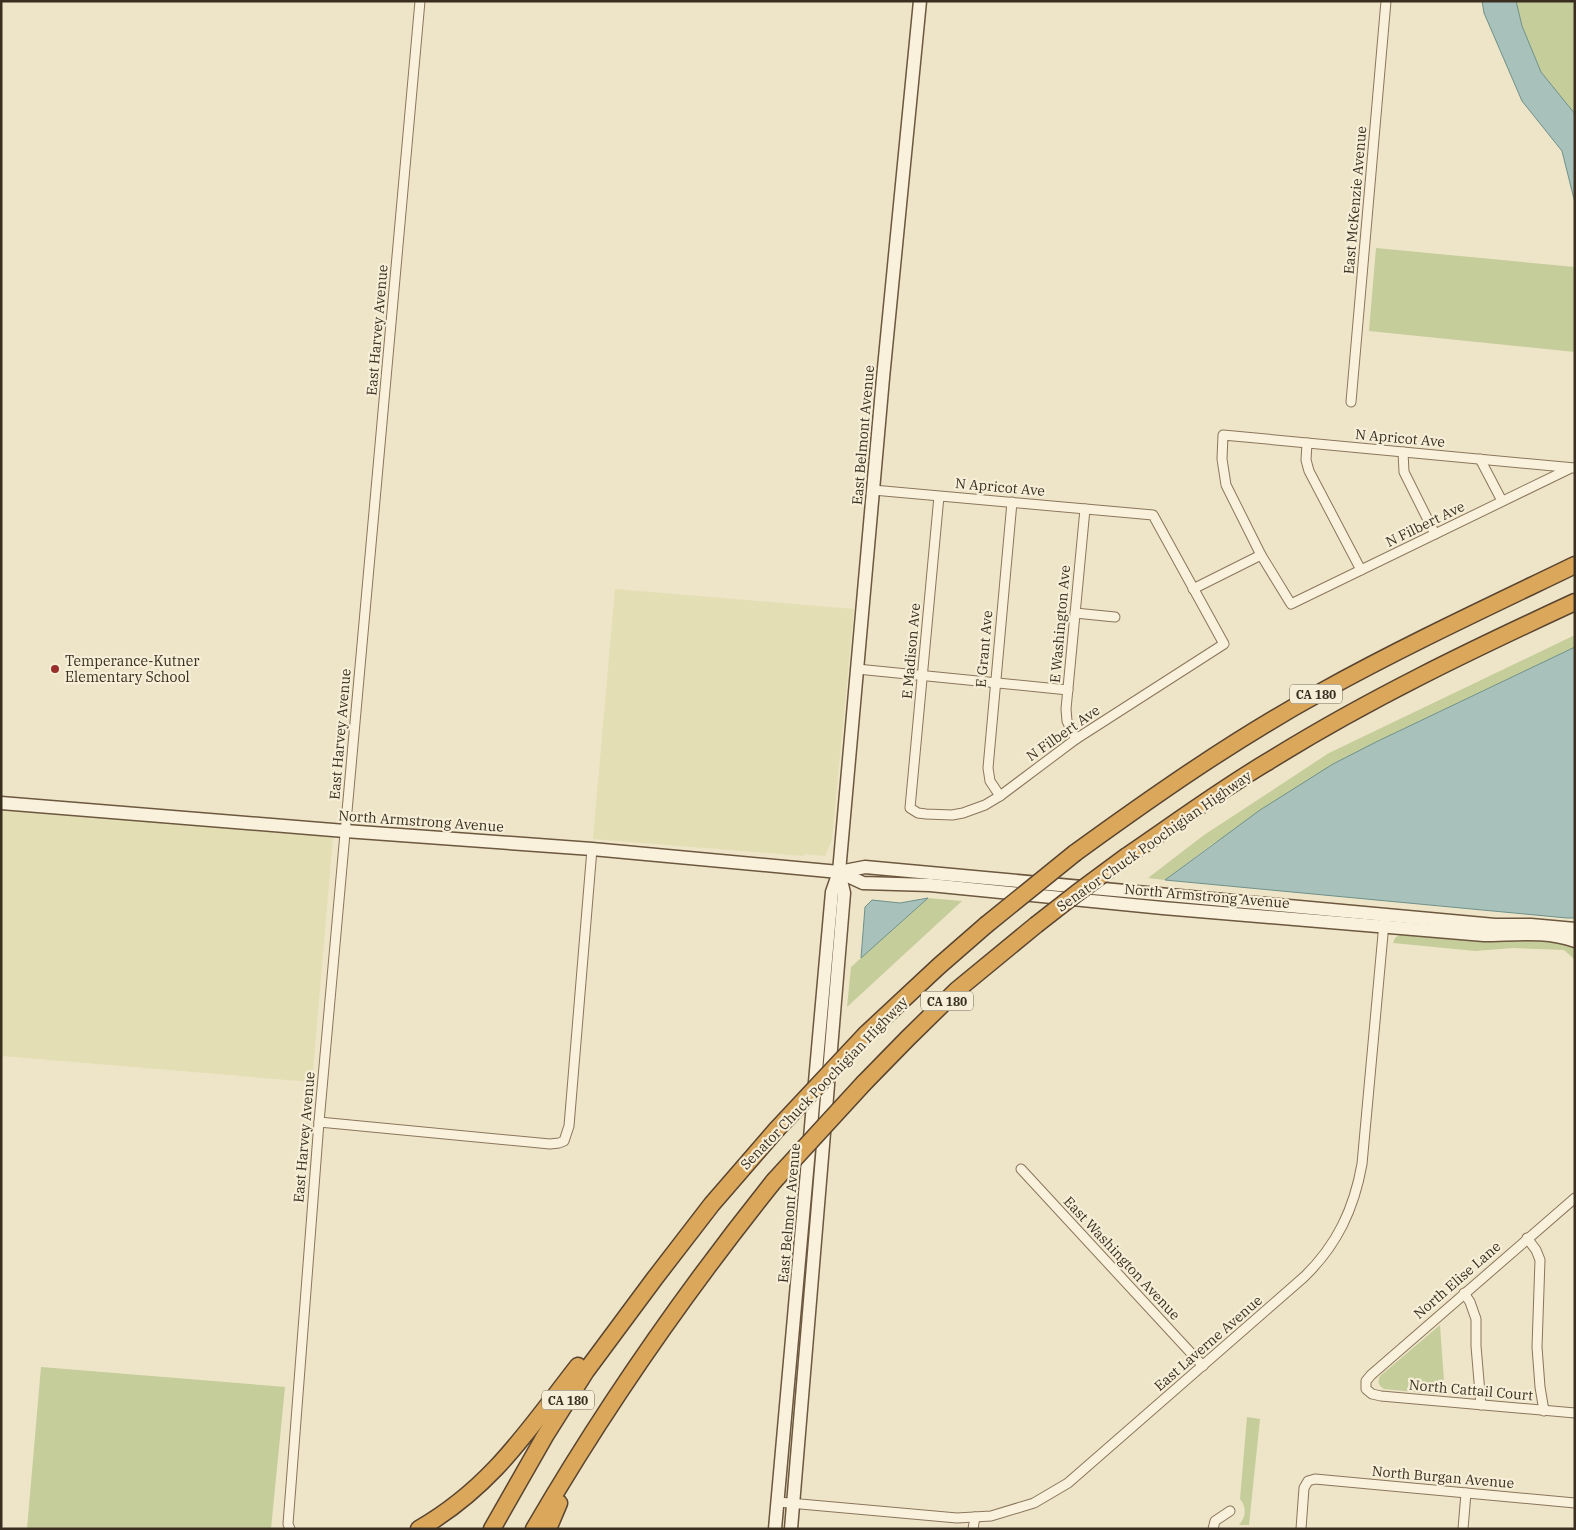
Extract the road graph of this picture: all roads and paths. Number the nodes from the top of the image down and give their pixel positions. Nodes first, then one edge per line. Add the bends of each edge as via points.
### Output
1 (420, 1) edge
2 (920, 1) edge
3 (1386, 1) edge
4 (1351, 402) dead end
5 (1307, 443) junction
6 (1403, 452) junction
7 (1480, 459) junction
8 (1573, 468) edge
9 (873, 490) junction
10 (938, 496) junction
11 (1502, 501) junction
12 (1012, 502) junction
13 (1085, 509) junction
14 (1435, 534) junction
15 (1261, 555) junction
16 (1575, 566) edge
17 (1361, 570) junction
18 (1193, 589) junction
19 (1575, 602) edge
20 (1076, 613) junction
21 (1115, 617) dead end
22 (857, 669) junction
23 (922, 676) junction
24 (995, 683) junction
25 (1068, 690) junction
26 (1076, 739) junction
27 (1000, 796) junction
28 (1, 803) edge
29 (910, 808) joint
30 (345, 831) junction
31 (592, 849) junction
32 (839, 872) junction
33 (1384, 921) junction
34 (1575, 929) edge
35 (1575, 941) edge
36 (319, 1122) junction
37 (1021, 1168) dead end
38 (1575, 1198) edge
39 (1527, 1238) junction
40 (655, 1278) junction
41 (1464, 1293) junction
42 (1203, 1366) junction
43 (627, 1381) junction
44 (1366, 1389) joint
45 (1481, 1405) junction
46 (1544, 1411) junction
47 (1575, 1414) edge
48 (1466, 1493) junction
49 (778, 1502) junction
50 (1575, 1502) edge
51 (793, 1503) junction
52 (1230, 1511) dead end
53 (975, 1517) junction
54 (290, 1529) edge
55 (419, 1529) edge
56 (492, 1529) edge
57 (534, 1529) edge
58 (548, 1529) edge
59 (774, 1529) edge
60 (791, 1529) edge
61 (973, 1529) edge
62 (1212, 1529) edge
63 (1301, 1529) edge
64 (1463, 1529) edge

1 - 30 street, East Harvey Avenue
2 - 9 main road, East Belmont Avenue
3 - 4 street, East McKenzie Avenue
5 - 6 street, N Apricot Ave
5 - 15 street, N Apricot Ave via 1223,435 1226,485
5 - 17 street via 1309,471
6 - 7 street, N Apricot Ave
6 - 14 street via 1404,472
7 - 8 street, N Apricot Ave
7 - 11 street
8 - 11 street, N Filbert Ave
9 - 10 street, N Apricot Ave
9 - 22 main road, East Belmont Avenue
10 - 12 street, N Apricot Ave
10 - 23 street, E Madison Ave
11 - 14 street, N Filbert Ave
12 - 13 street, N Apricot Ave
12 - 24 street, E Grant Ave
13 - 18 street, N Apricot Ave via 1154,516
13 - 20 street, E Washington Ave
14 - 17 street, N Filbert Ave
15 - 17 street, N Filbert Ave via 1290,604
15 - 18 street
16 - 40 highway, Senator Chuck Poochigian Highway / CA 180, bridge via 1430,635 1321,692 1206,761 1075,853 986,925 866,1034 712,1204
18 - 26 street, N Filbert Ave via 1224,644
19 - 43 highway, Senator Chuck Poochigian Highway / CA 180, bridge via 1414,679 1260,766 1127,856 957,990 864,1083 774,1182 696,1282
20 - 21 street
20 - 25 street, E Washington Ave
22 - 23 street
22 - 32 main road, East Belmont Avenue
23 - 24 street
23 - 29 street, E Madison Ave
24 - 25 street
24 - 27 street, E Grant Ave via 988,768 990,781
25 - 26 street, E Washington Ave via 1067,720
26 - 27 street, N Filbert Ave
27 - 29 street, N Filbert Ave via 952,815 918,813
28 - 30 main road, North Armstrong Avenue
30 - 31 main road, North Armstrong Avenue
30 - 36 street, East Harvey Avenue
31 - 32 main road, North Armstrong Avenue
31 - 36 street via 569,1126 564,1141 550,1144
32 - 33 main road, North Armstrong Avenue via 863,883 930,885 1163,908
32 - 49 main road, East Belmont Avenue via 832,892
32 - 51 main road, East Belmont Avenue via 844,892
33 - 34 main road, North Armstrong Avenue
33 - 35 main road, North Armstrong Avenue via 1484,935 1531,934
33 - 42 street, East Laverne Avenue via 1362,1164 1354,1201 1337,1236 1311,1270
36 - 54 street, East Harvey Avenue
37 - 42 street, East Washington Avenue
38 - 39 street, North Elise Lane
39 - 41 street, North Elise Lane
39 - 46 street via 1540,1260 1537,1346
40 - 55 highway via 618,1316 493,1472 464,1499
40 - 56 highway, Senator Chuck Poochigian Highway / CA 180 via 586,1371
41 - 44 street, North Elise Lane via 1370,1375
41 - 45 street via 1476,1319
42 - 53 street, East Laverne Avenue via 1068,1484 1034,1504 992,1516
43 - 57 highway, Senator Chuck Poochigian Highway / CA 180
43 - 58 highway
44 - 45 street, North Cattail Court via 1381,1396
45 - 46 street, North Cattail Court
46 - 47 street, North Cattail Court
48 - 50 street, North Burgan Avenue
48 - 63 street, North Burgan Avenue via 1315,1479 1308,1481 1304,1488
48 - 64 street
49 - 51 street, East Laverne Avenue
49 - 59 main road, East Belmont Avenue
51 - 53 street, East Laverne Avenue
51 - 60 main road, East Belmont Avenue
52 - 62 street via 1215,1521
53 - 61 street

